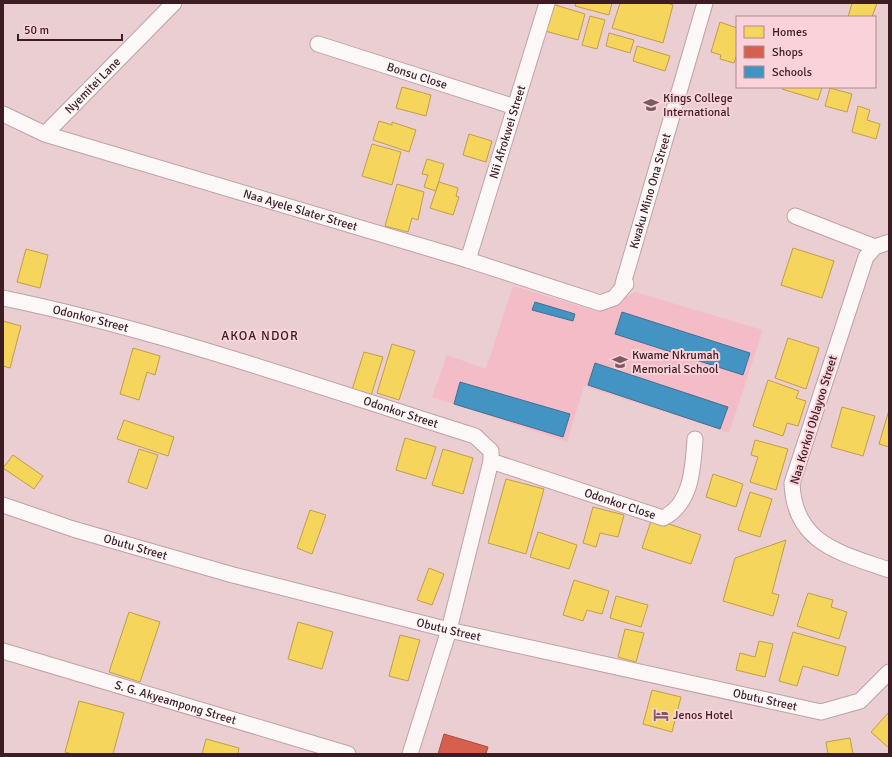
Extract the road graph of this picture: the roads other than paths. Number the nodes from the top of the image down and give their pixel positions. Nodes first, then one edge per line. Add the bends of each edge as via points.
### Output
1 (547, 3) edge
2 (705, 3) edge
3 (170, 4) edge
4 (318, 44) dead end
5 (515, 107) junction
6 (3, 114) edge
7 (45, 134) junction
8 (795, 216) dead end
9 (882, 244) edge
10 (468, 260) junction
11 (3, 298) edge
12 (600, 303) joint
13 (695, 439) dead end
14 (491, 461) junction
15 (3, 505) edge
16 (889, 570) edge
17 (449, 630) junction
18 (3, 651) edge
19 (889, 672) edge
20 (348, 754) edge
21 (410, 754) edge

1 - 5 street, Nii Afrokwei Street
2 - 12 street, Kwaku Mino Ona Street via 623,284 626,284 614,298
3 - 7 street, Nyemitei Lane
4 - 5 street, Bonsu Close
5 - 10 street, Nii Afrokwei Street
6 - 7 street, Naa Ayele Slater Street
7 - 10 street, Naa Ayele Slater Street
8 - 9 street, Naa Korkoi Oblayoo Street
9 - 16 street, Naa Korkoi Oblayoo Street via 866,257 792,484 792,495 799,518 808,531 824,544
10 - 12 street, Naa Ayele Slater Street
11 - 14 street, Odonkor Street via 126,326 474,436 491,451
13 - 14 street, Odonkor Close via 693,472 689,487 671,514 663,518
14 - 17 street
15 - 17 street, Obutu Street via 73,529 233,575
17 - 19 street, Obutu Street via 821,712 860,701
17 - 21 street
18 - 20 street, S. G. Akyeampong Street

